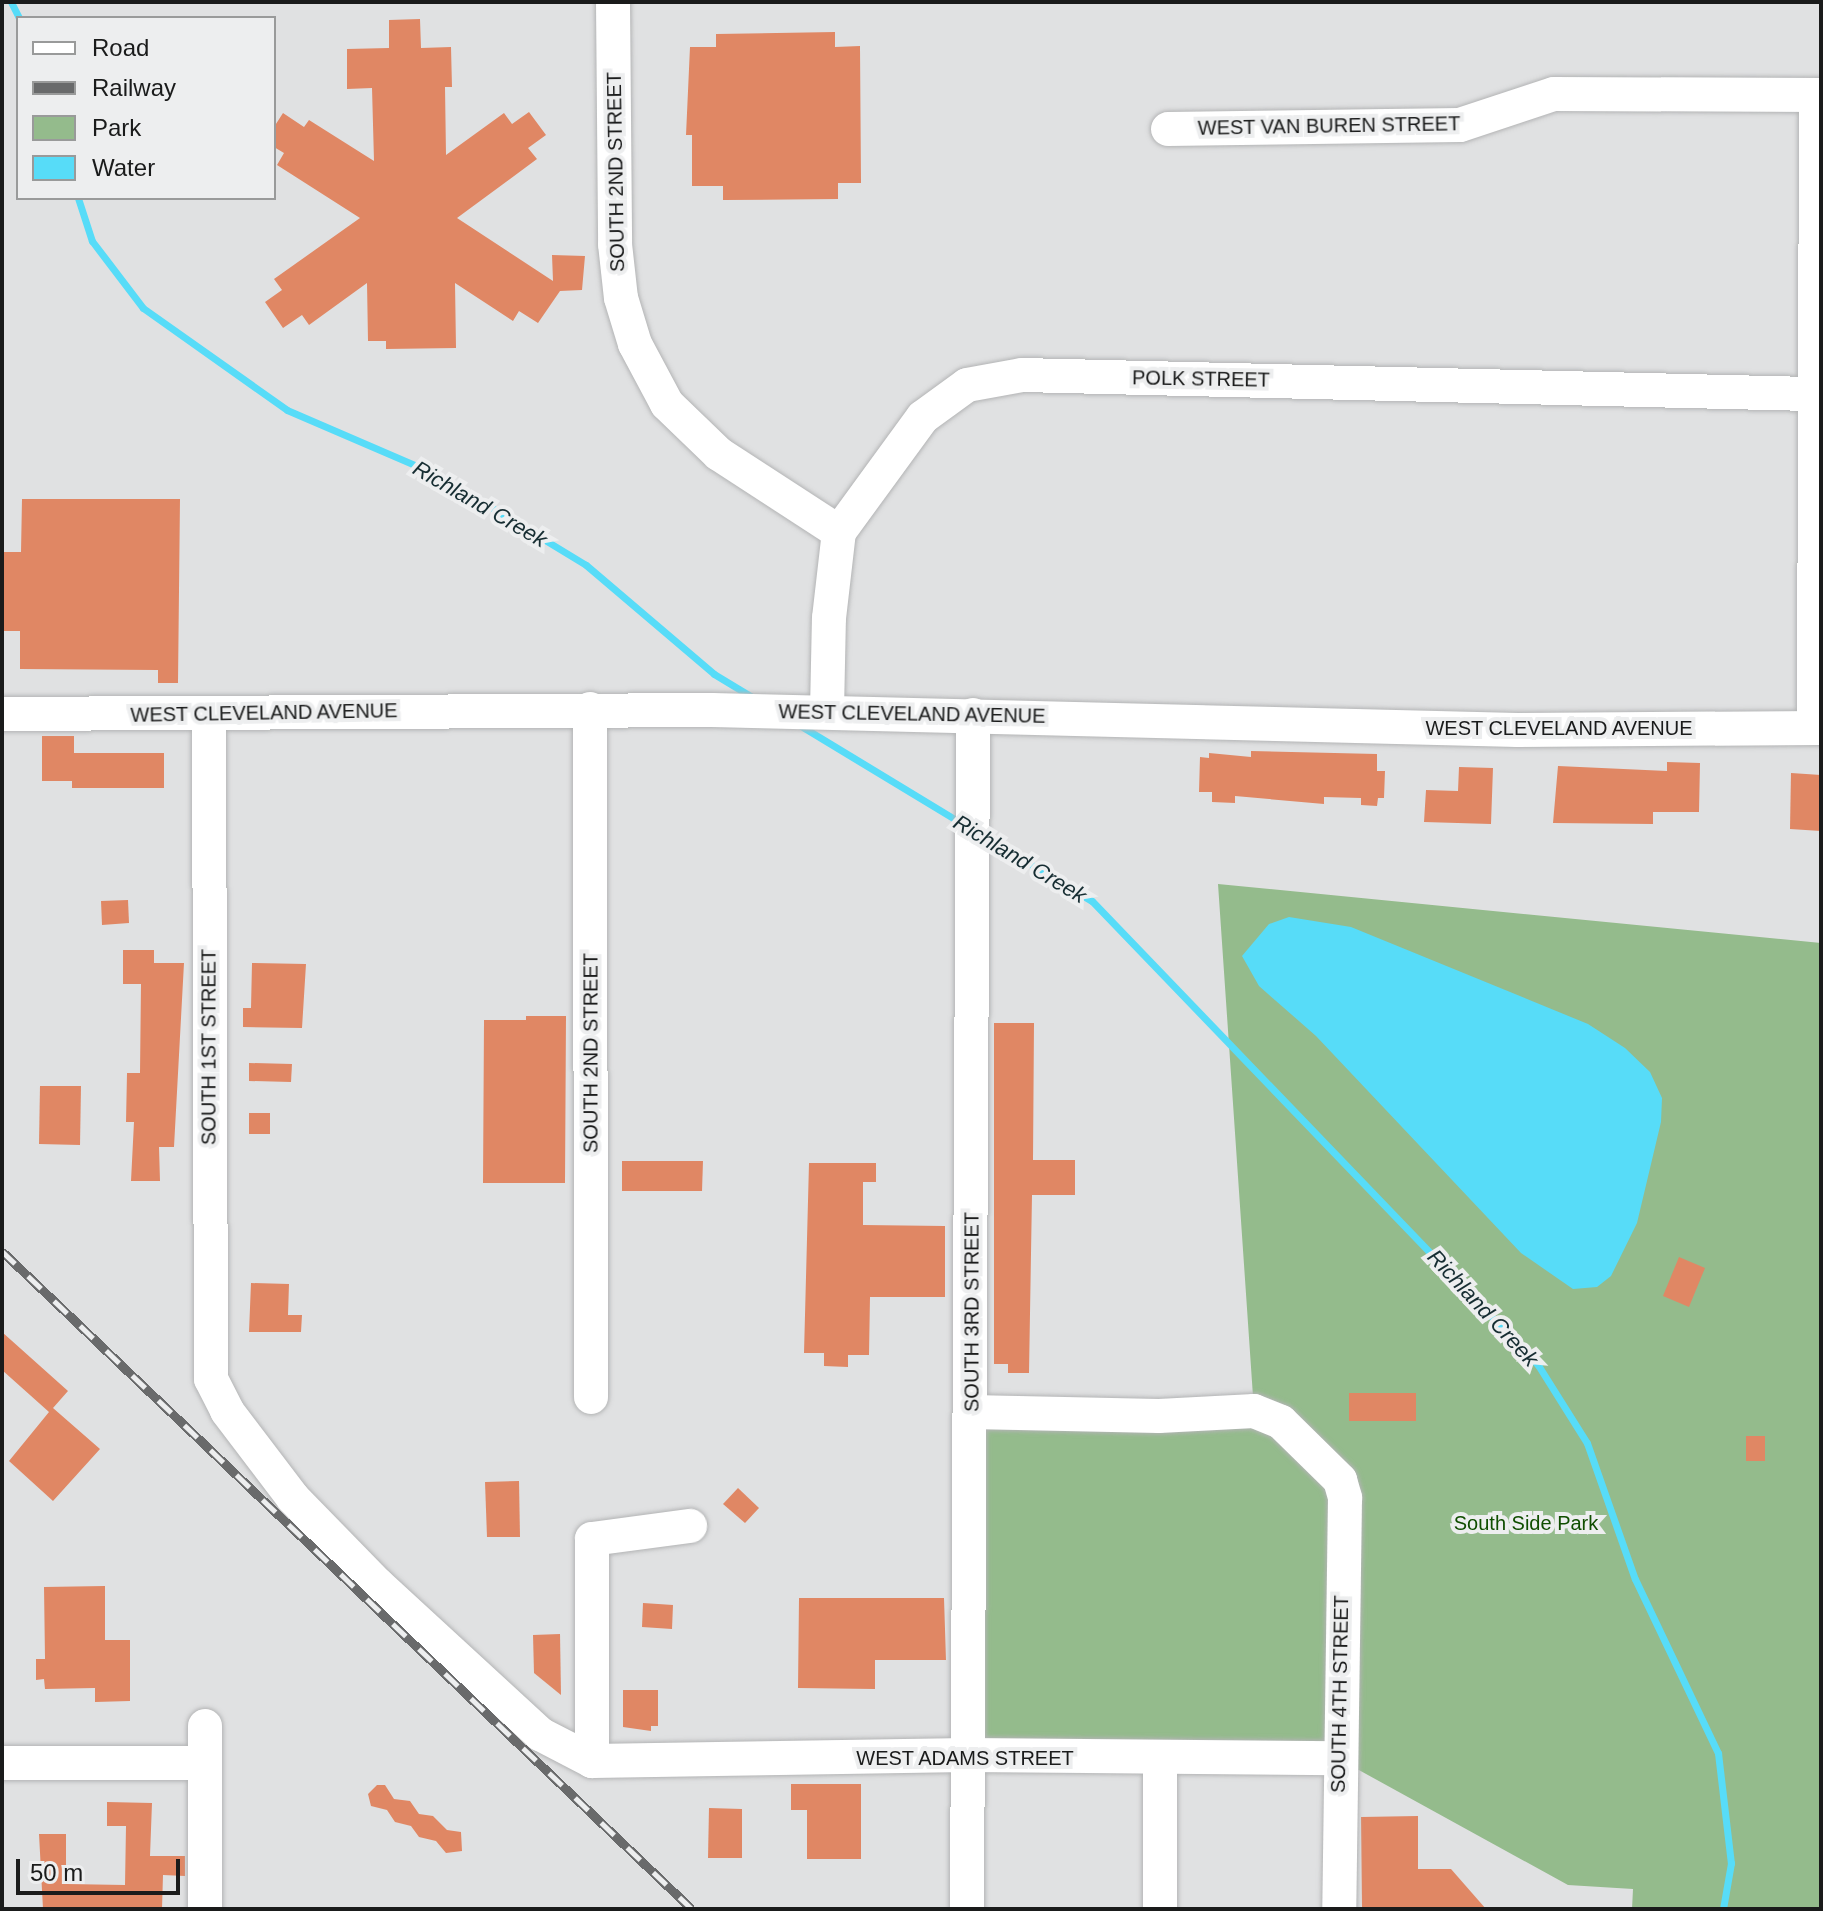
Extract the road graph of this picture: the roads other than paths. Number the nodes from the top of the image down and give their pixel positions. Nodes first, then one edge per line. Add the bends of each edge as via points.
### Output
1 (613, 2) edge
2 (1819, 95) edge
3 (1168, 129) dead end
4 (1812, 394) junction
5 (839, 532) junction
6 (590, 709) junction
7 (822, 711) junction
8 (2, 714) edge
9 (209, 714) junction
10 (973, 715) junction
11 (1818, 728) edge
12 (591, 1397) dead end
13 (971, 1412) junction
14 (690, 1526) dead end
15 (205, 1726) dead end
16 (967, 1755) junction
17 (1338, 1758) junction
18 (1160, 1760) junction
19 (592, 1761) junction
20 (2, 1763) edge
21 (205, 1763) junction
22 (205, 1909) edge
23 (967, 1909) edge
24 (1160, 1909) edge
25 (1339, 1909) edge

1 - 5 street, SOUTH 2ND STREET via 615,244 621,298 635,344 667,404 719,454
2 - 3 street, WEST VAN BUREN STREET via 1554,94 1460,125
2 - 4 street
4 - 5 street, POLK STREET via 1022,375 967,385 923,417
4 - 11 street
5 - 7 street, POLK STREET
6 - 7 street, WEST CLEVELAND AVENUE
6 - 9 street, WEST CLEVELAND AVENUE
6 - 12 street, SOUTH 2ND STREET
7 - 10 street, WEST CLEVELAND AVENUE
8 - 9 street, WEST CLEVELAND AVENUE
9 - 19 street, SOUTH 1ST STREET via 211,1379 227,1411 293,1498 377,1584 540,1734
10 - 11 street, WEST CLEVELAND AVENUE via 1518,730
10 - 13 street, SOUTH 3RD STREET
13 - 16 street, SOUTH 3RD STREET
13 - 17 street, SOUTH 4TH STREET via 1159,1416 1254,1411 1281,1422 1340,1480 1345,1498
14 - 19 street via 592,1539
15 - 21 street
16 - 18 street, WEST ADAMS STREET
16 - 19 street, WEST ADAMS STREET
16 - 23 street, SOUTH 3RD STREET
17 - 18 street, WEST ADAMS STREET
17 - 25 street, SOUTH 4TH STREET
18 - 24 street
20 - 21 street
21 - 22 street

